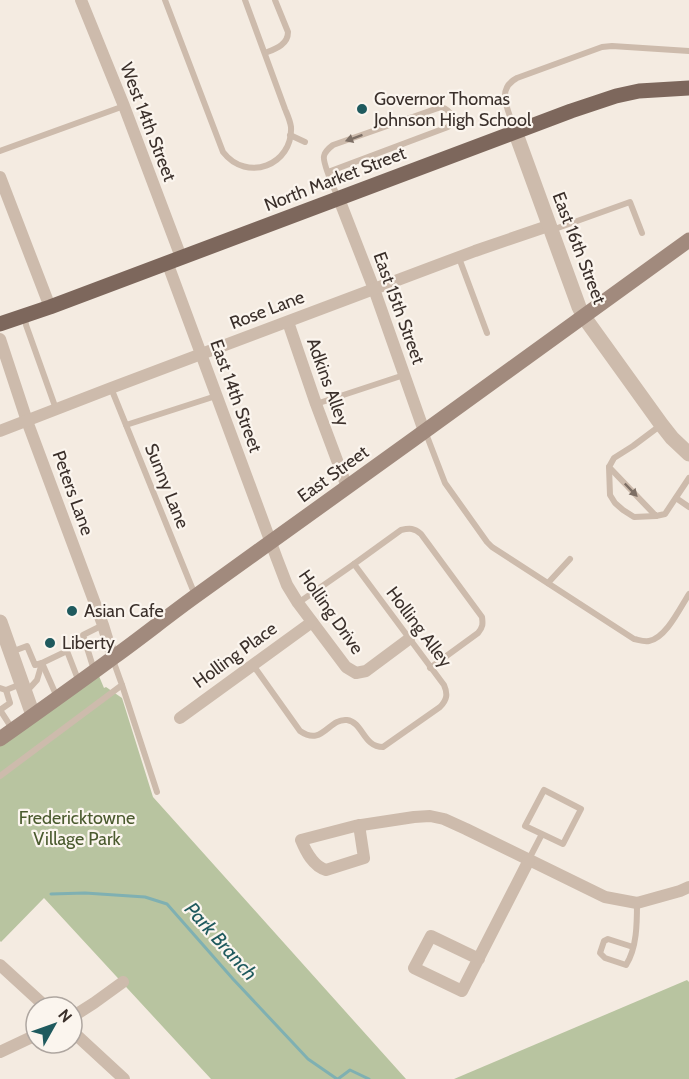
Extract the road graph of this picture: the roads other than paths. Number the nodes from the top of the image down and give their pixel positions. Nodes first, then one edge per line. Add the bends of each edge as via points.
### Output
1 (81, 0) edge
2 (165, 0) edge
3 (245, 0) edge
4 (275, 0) edge
5 (689, 51) edge
6 (265, 53) junction
7 (689, 88) edge
8 (124, 106) junction
9 (515, 131) junction
10 (290, 135) junction
11 (305, 142) dead end
12 (317, 150) dead end
13 (0, 151) edge
14 (325, 153) junction
15 (328, 172) junction
16 (0, 177) edge
17 (339, 199) junction
18 (550, 228) junction
19 (642, 233) dead end
20 (689, 240) edge
21 (459, 257) junction
22 (174, 260) junction
23 (374, 289) junction
24 (50, 307) junction
25 (25, 316) junction
26 (584, 317) junction
27 (288, 322) junction
28 (0, 324) edge
29 (487, 333) dead end
30 (0, 339) edge
31 (201, 354) junction
32 (404, 375) junction
33 (111, 388) junction
34 (217, 396) junction
35 (316, 404) junction
36 (57, 409) junction
37 (27, 421) junction
38 (661, 424) junction
39 (126, 426) junction
40 (0, 431) edge
41 (424, 431) junction
42 (689, 454) edge
43 (609, 467) junction
44 (689, 478) edge
45 (347, 487) junction
46 (676, 498) junction
47 (689, 507) edge
48 (656, 516) junction
49 (271, 543) junction
50 (570, 559) dead end
51 (354, 564) junction
52 (548, 583) junction
53 (689, 594) edge
54 (196, 596) junction
55 (298, 603) junction
56 (0, 622) edge
57 (312, 622) junction
58 (103, 625) junction
59 (409, 639) junction
60 (11, 652) junction
61 (113, 658) junction
62 (42, 663) junction
63 (253, 665) junction
64 (430, 668) junction
65 (94, 671) junction
66 (79, 682) junction
67 (122, 685) junction
68 (23, 688) junction
69 (3, 689) edge
70 (58, 698) junction
71 (0, 710) edge
72 (33, 715) junction
73 (180, 718) dead end
74 (6, 724) edge
75 (0, 739) edge
76 (0, 776) edge
77 (157, 792) dead end
78 (359, 825) junction
79 (542, 834) junction
80 (528, 860) junction
81 (688, 891) edge
82 (637, 903) junction
83 (633, 947) junction
84 (479, 959) junction
85 (0, 965) edge
86 (123, 982) dead end
87 (32, 995) edge
88 (84, 1010) edge
89 (24, 1041) edge
90 (84, 1042) edge
91 (0, 1052) edge
92 (124, 1079) edge

1 - 8 street, West 14th Street
2 - 10 lane via 228,159 245,167 263,167 278,159
3 - 6 lane
4 - 6 lane via 288,37 281,46
5 - 9 lane via 602,47 517,78 509,82 504,97
6 - 10 lane via 289,120
7 - 9 main road, North Market Street via 616,96
8 - 13 lane
8 - 22 street, West 14th Street
9 - 17 main road, North Market Street
9 - 18 street, East 16th Street
10 - 11 lane
12 - 14 lane
14 - 15 lane
15 -> 14 lane via 448,127 452,118 441,107 333,146
15 - 17 lane
16 - 24 street
17 - 22 main road, North Market Street
17 - 23 street, East 15th Street
18 - 19 lane via 630,202
18 - 21 street, Rose Lane
18 - 26 street, East 16th Street
20 - 26 main road, East Street
21 - 23 street, Rose Lane
21 - 29 lane
22 - 24 main road, North Market Street
22 - 31 street, East 14th Street
23 - 27 street, Rose Lane
23 - 32 street, East 15th Street
24 - 25 main road, North Market Street
25 - 28 main road, North Market Street
25 - 36 lane
26 - 38 street, East 16th Street
26 - 41 main road, East Street
27 - 31 street, Rose Lane
27 - 35 street, Adkins Alley
30 - 37 street, Peters Lane
31 - 33 street, Rose Lane
31 - 34 street, East 14th Street
32 - 35 lane
32 - 41 street, East 15th Street
33 - 36 street, Rose Lane
33 - 39 lane, Sunny Lane
34 - 39 lane
34 - 49 street, East 14th Street
35 - 45 street, Adkins Alley
36 - 37 street, Rose Lane
37 - 40 street, Rose Lane
37 - 58 street, Peters Lane
38 - 42 street, East 16th Street
38 - 43 lane via 614,458
39 - 54 lane, Sunny Lane
41 - 45 main road, East Street
41 - 52 lane via 445,483 487,542
43 -> 48 lane
43 - 48 lane via 610,495 615,503 634,517
44 - 46 lane
45 - 49 main road, East Street
46 - 47 lane
46 - 48 lane via 665,514
49 - 54 main road, East Street
49 - 55 street, Holling Drive
50 - 52 lane
51 - 55 lane
51 - 59 lane, Holling Alley
51 - 64 lane via 401,530 416,529 482,617 478,633
52 - 53 lane via 634,639 645,641 664,631
54 - 61 main road, East Street
55 - 57 street, Holling Drive
56 - 60 street
57 - 59 street, Holling Drive via 346,667 356,673 366,671
57 - 63 street, Holling Place
58 - 61 street, Peters Lane
58 - 65 lane via 83,635
59 - 64 lane, Holling Alley
60 - 62 lane via 27,646 35,665
60 - 68 street
61 - 65 main road, East Street
61 - 67 lane
62 - 66 lane via 67,651
62 - 68 lane via 36,680
62 - 70 lane
63 - 64 lane, Holling Alley via 300,731 320,735 339,721 351,721 377,747 388,745 445,702 444,685
63 - 73 street, Holling Place
65 - 66 main road, East Street
66 - 70 main road, East Street
67 - 76 lane
67 - 77 lane
68 - 69 lane
68 - 72 street
69 - 71 lane via 10,704
70 - 72 main road, East Street
71 - 74 lane
72 - 74 main road, East Street
74 - 75 main road, East Street
78 - 78 street via 355,826 301,840 307,854 326,870 364,858
78 - 80 street via 430,816
79 - 79 lane via 525,826 543,790 581,809 563,844
79 - 80 lane
80 - 82 street via 605,897
80 - 84 street
81 - 82 street
82 - 83 lane
83 - 83 lane via 626,965 600,953 608,939
84 - 84 street via 462,991 414,968 431,936
85 - 87 street
86 - 88 street
89 - 91 street
90 - 92 street

